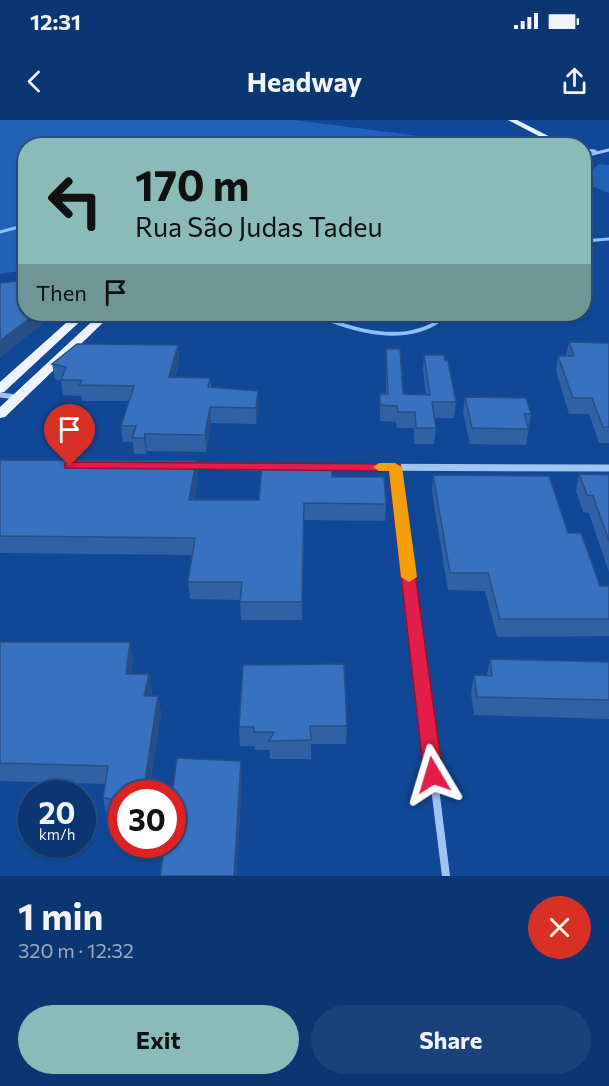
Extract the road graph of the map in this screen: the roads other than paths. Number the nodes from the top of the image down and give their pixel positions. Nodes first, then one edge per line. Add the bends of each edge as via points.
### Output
1 (511, 120) edge
2 (548, 138) edge
3 (591, 150) edge
4 (609, 150) edge
5 (602, 151) junction
6 (591, 154) edge
7 (74, 321) edge
8 (98, 321) edge
9 (0, 389) edge
10 (0, 395) edge
11 (17, 397) junction
12 (1, 413) edge
13 (180, 466) edge
14 (276, 466) edge
15 (312, 467) edge
16 (395, 467) junction
17 (609, 468) edge
18 (446, 876) edge

1 - 2 main road
3 - 5 street
4 - 5 street
5 - 6 street
7 - 9 main road
8 - 11 main road
10 - 11 street
11 - 12 main road
13 - 14 street
15 - 16 street
16 - 17 street
16 - 18 street

